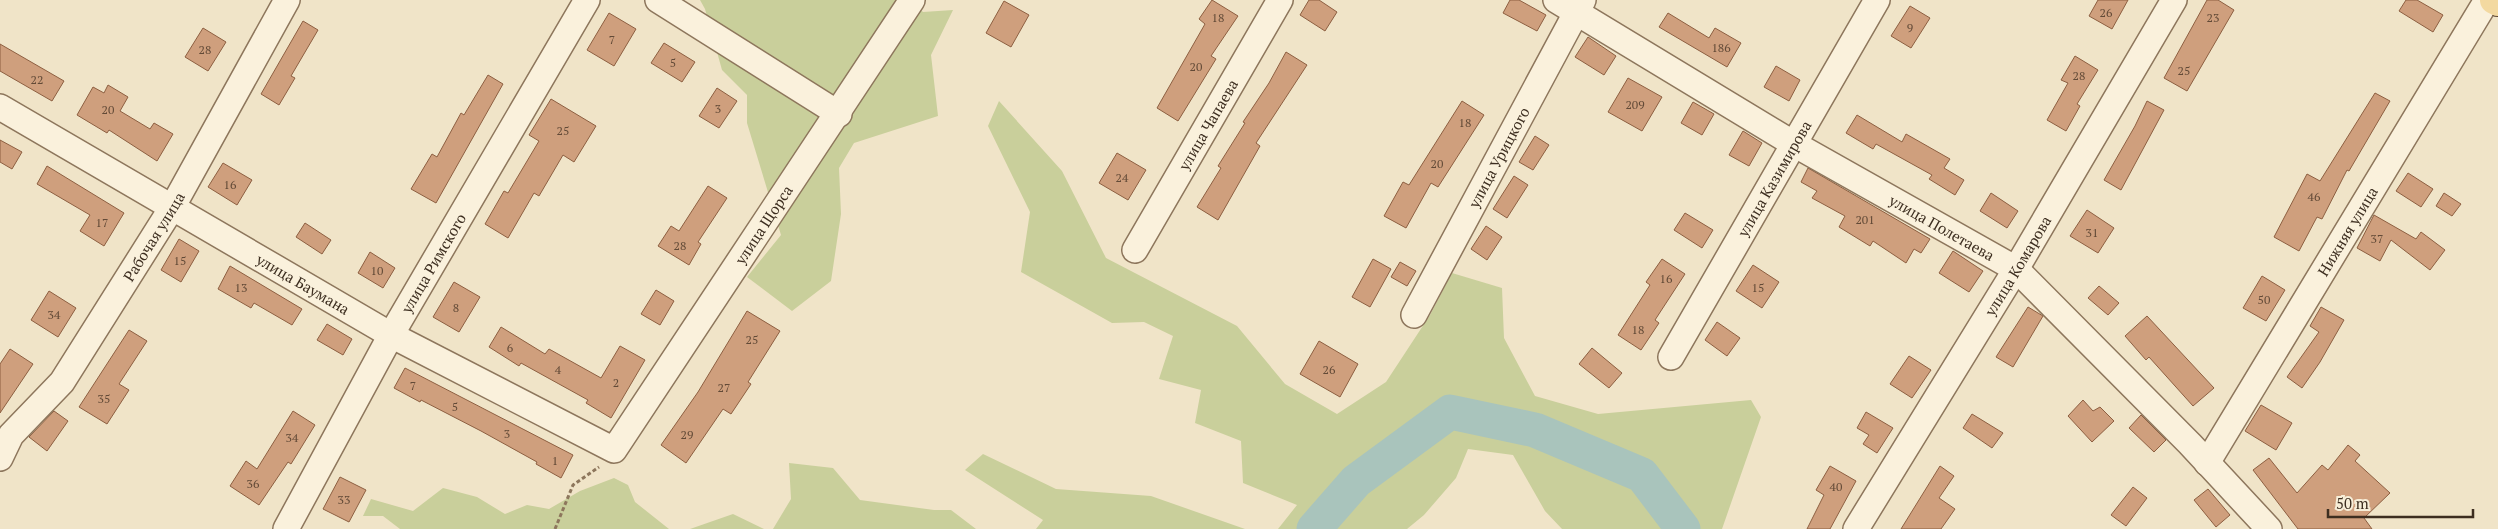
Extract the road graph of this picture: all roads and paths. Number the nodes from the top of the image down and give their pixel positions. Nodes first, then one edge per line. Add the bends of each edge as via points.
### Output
1 (287, 0) edge
2 (586, 0) edge
3 (658, 0) edge
4 (912, 0) edge
5 (1280, 0) edge
6 (1877, 0) edge
7 (2174, 0) edge
8 (2487, 0) edge
9 (2494, 0) edge
10 (2498, 2) edge
11 (1572, 4) edge
12 (0, 107) edge
13 (839, 114) junction
14 (1794, 144) junction
15 (173, 206) junction
16 (1135, 250) dead end
17 (2016, 269) junction
18 (1414, 315) dead end
19 (391, 335) junction
20 (1670, 357) dead end
21 (614, 450) junction
22 (0, 458) edge
23 (2207, 463) junction
24 (286, 529) edge
25 (555, 529) edge
26 (1856, 529) edge
27 (2269, 529) edge

1 - 15 street, Рабочая улица
2 - 19 street, улица Римского
3 - 13 street
4 - 13 street, улица Щорса
5 - 16 street, улица Чапаева
6 - 14 street, улица Казимирова
7 - 17 street, улица Комарова
8 - 23 street, Нижняя улица
9 - 10 main road
11 - 14 street, улица Полетаева
11 - 18 street, улица Урицкого
12 - 15 street, улица Баумана
13 - 21 street, улица Щорса
14 - 17 street, улица Полетаева
14 - 20 street, улица Казимирова
15 - 19 street, улица Баумана
15 - 22 street, Рабочая улица via 62,382 11,435
17 - 23 street, улица Полетаева
17 - 26 street, улица Комарова
19 - 21 street, улица Баумана
19 - 24 street, улица Римского
21 - 25 path via 605,463 573,485
23 - 27 street, улица Полетаева

